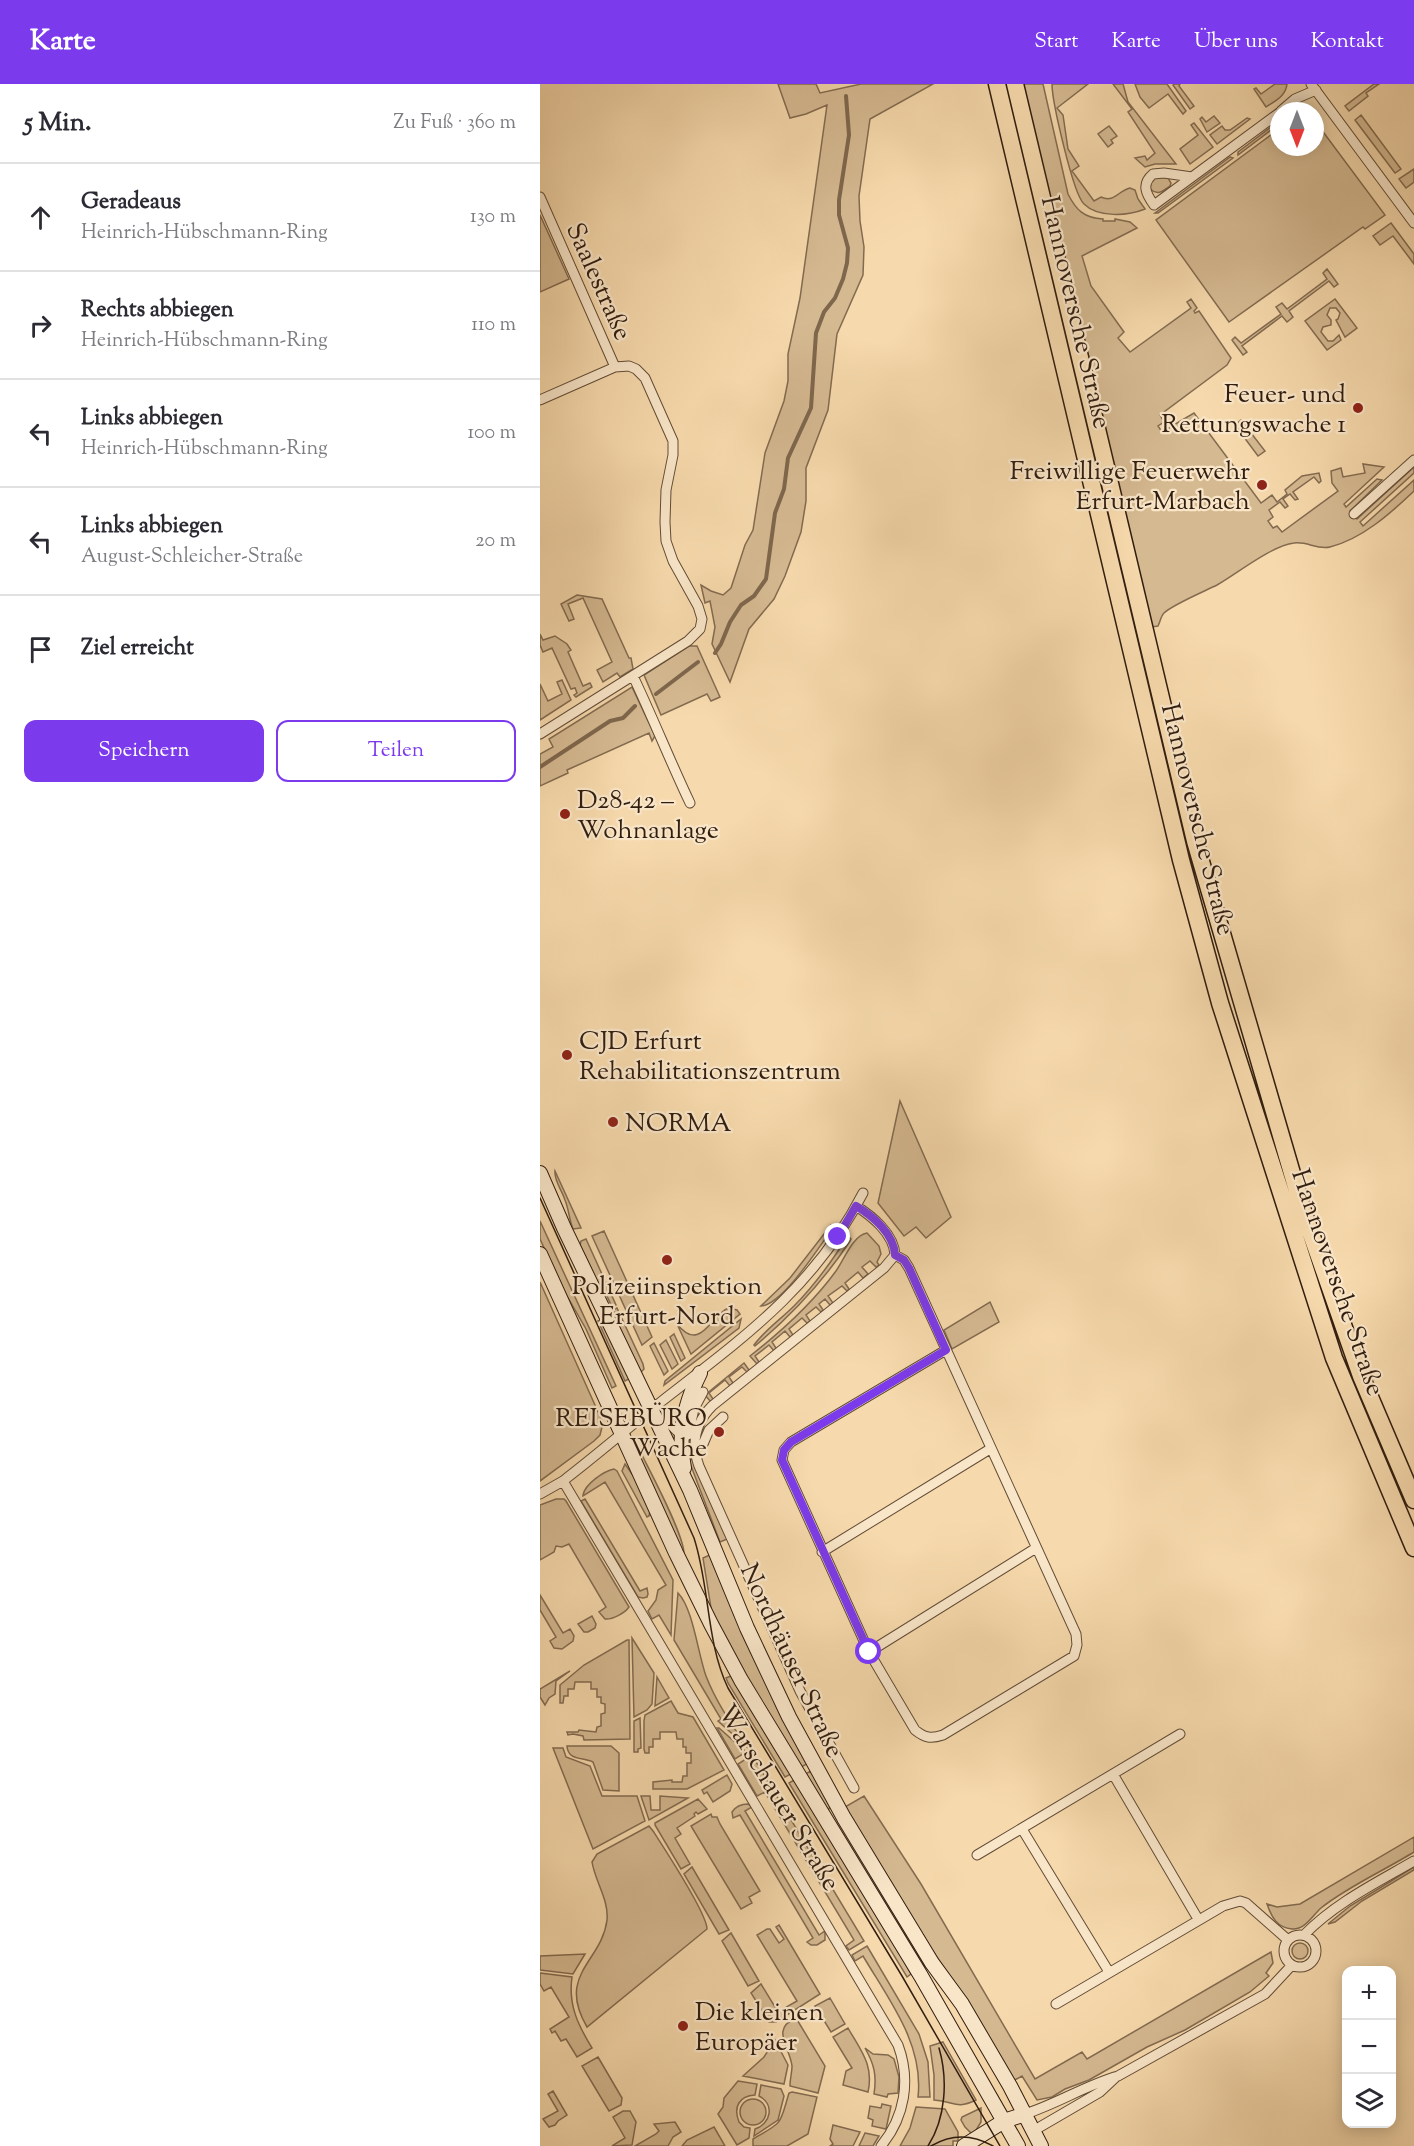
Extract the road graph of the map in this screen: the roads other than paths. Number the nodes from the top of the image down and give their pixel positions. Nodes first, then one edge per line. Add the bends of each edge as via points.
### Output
1 (997, 84) edge
2 (1015, 84) edge
3 (1313, 87) edge
4 (1292, 102) edge
5 (1270, 119) edge
6 (1192, 177) junction
7 (540, 197) edge
8 (1414, 224) edge
9 (615, 367) junction
10 (540, 400) edge
11 (1414, 460) edge
12 (1354, 514) dead end
13 (633, 676) junction
14 (540, 734) edge
15 (690, 803) dead end
16 (540, 1173) edge
17 (863, 1193) dead end
18 (856, 1206) junction
19 (540, 1254) edge
20 (895, 1255) junction
21 (946, 1350) junction
22 (700, 1373) junction
23 (703, 1392) dead end
24 (651, 1410) junction
25 (667, 1414) dead end
26 (723, 1418) dead end
27 (622, 1435) junction
28 (687, 1437) junction
29 (990, 1449) junction
30 (563, 1482) junction
31 (690, 1490) junction
32 (540, 1494) edge
33 (1414, 1500) edge
34 (1036, 1548) junction
35 (1414, 1548) edge
36 (822, 1552) junction
37 (869, 1652) junction
38 (1180, 1734) dead end
39 (1113, 1774) junction
40 (854, 1788) dead end
41 (1022, 1829) junction
42 (977, 1856) dead end
43 (1414, 1861) edge
44 (1198, 1919) junction
45 (1304, 1935) junction
46 (1288, 1940) junction
47 (1292, 1965) junction
48 (1109, 1972) junction
49 (1056, 2004) dead end
50 (1118, 2076) junction
51 (1025, 2114) junction
52 (1004, 2121) junction
53 (1034, 2131) junction
54 (1013, 2144) edge
55 (881, 2146) edge
56 (964, 2146) edge
57 (1041, 2146) edge

1 - 35 highway, Hannoversche Straße via 1181,860 1220,1003 1334,1358
2 - 33 highway, Hannoversche Straße via 1198,852 1303,1211 1361,1376
3 - 4 street
3 - 8 street
5 - 6 street
6 - 6 street via 1154,205 1146,194 1146,184 1153,174
7 - 9 street, Saalestraße
9 - 10 street
9 - 13 street, Saalestraße via 629,366 645,378 673,441 665,532 670,555 701,613 702,624 688,641
11 - 12 street
13 - 14 street
13 - 15 street
16 - 24 main road, Nordhäuser Straße
17 - 18 street
18 - 20 street via 886,1233
18 - 22 street via 827,1252 799,1285 759,1325
19 - 27 main road, Nordhäuser Straße
20 - 21 street via 909,1268
20 - 40 street via 884,1268 712,1406 699,1424 695,1440 699,1466 800,1691
21 - 29 street
21 - 36 street via 791,1442 784,1450 782,1460
22 - 24 street
22 - 31 main road via 686,1405 682,1434 682,1462
23 - 28 street
24 - 27 street
24 - 31 main road, Nordhäuser Straße
25 - 28 street
26 - 28 street via 709,1430
27 - 30 street
27 - 52 main road, Nordhäuser Straße via 741,1680
29 - 34 street
29 - 36 street
30 - 32 street
30 - 55 street, Warschauer Straße via 898,2045 905,2072 903,2101 892,2131
31 - 51 main road, Nordhäuser Straße via 747,1628 804,1746
34 - 37 street
34 - 37 street via 1076,1634 1074,1656 933,1738 915,1730
36 - 37 street
38 - 39 street
39 - 41 street
39 - 44 street
41 - 42 street
41 - 48 street
43 - 45 street via 1327,1913
44 - 46 street via 1240,1901 1261,1914
44 - 48 street
45 - 46 street
45 - 47 street via 1313,1941 1315,1956 1305,1966
46 - 47 street via 1284,1953
47 - 50 street via 1265,1994
48 - 49 street
50 - 51 street
50 - 53 street via 1100,2092
51 - 52 main road
51 - 53 main road, Nordhäuser Straße
52 - 54 main road, Nordhäuser Straße
52 - 56 main road
53 - 54 main road
53 - 57 main road, Nordhäuser Straße

